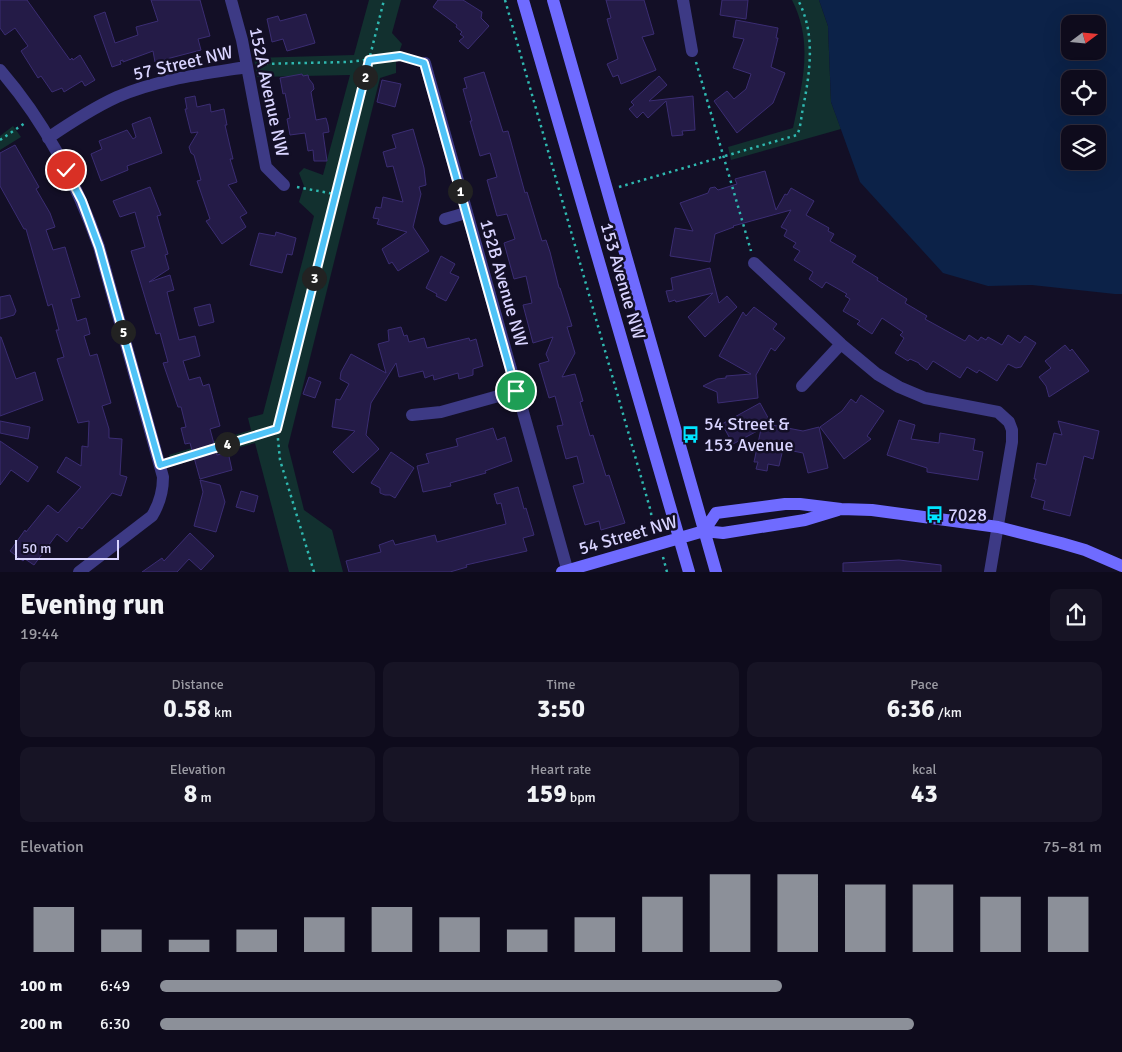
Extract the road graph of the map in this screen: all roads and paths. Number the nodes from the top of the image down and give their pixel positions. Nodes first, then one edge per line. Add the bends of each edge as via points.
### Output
1 (231, 0) edge
2 (384, 0) edge
3 (504, 0) edge
4 (523, 0) edge
5 (553, 0) edge
6 (683, 0) edge
7 (798, 0) edge
8 (692, 51) joint
9 (369, 60) junction
10 (424, 63) joint
11 (248, 66) junction
12 (0, 70) edge
13 (35, 117) junction
14 (48, 138) junction
15 (0, 140) edge
16 (724, 156) junction
17 (284, 185) joint
18 (607, 191) junction
19 (334, 194) junction
20 (466, 213) junction
21 (445, 219) dead end
22 (754, 263) joint
23 (841, 344) junction
24 (802, 386) dead end
25 (516, 391) junction
26 (412, 415) dead end
27 (277, 429) junction
28 (160, 465) junction
29 (840, 509) junction
30 (998, 527) junction
31 (704, 531) junction
32 (679, 538) junction
33 (660, 544) junction
34 (1122, 566) edge
35 (566, 571) edge
36 (78, 572) edge
37 (314, 572) edge
38 (666, 572) edge
39 (689, 572) edge
40 (716, 572) edge
41 (990, 572) edge

1 - 11 street, 152A Avenue NW
2 - 9 path
3 - 33 path via 648,502 652,526
4 - 32 main road, 153 Avenue NW
5 - 18 main road, 153 Avenue NW
6 - 8 street
7 - 16 path via 806,17 811,54 799,131 794,136
8 - 16 path
9 - 10 path via 400,56
9 - 11 path
9 - 19 path
10 - 20 street, 152B Avenue NW
11 - 14 street, 57 Street NW via 168,80 135,90 100,106
11 - 17 street, 152A Avenue NW via 266,167
12 - 13 street
13 - 14 street
13 - 15 path
14 - 28 street via 82,201 99,247
16 - 18 path
16 - 22 path
17 - 19 path
18 - 31 main road, 153 Avenue NW
19 - 27 path
20 - 21 street, 152B Avenue NW
20 - 25 street, 152B Avenue NW
22 - 23 street
23 - 24 street
23 - 30 street via 877,374 899,387 931,400 998,412 1009,422 1012,442
25 - 26 street via 441,412
25 - 35 street, 152B Avenue NW
27 - 28 path
27 - 37 path via 280,460
28 - 36 street via 163,489 152,516
29 - 30 main road, 54 Street NW via 872,510
29 - 31 main road, 54 Street NW via 804,520 723,533
29 - 31 main road, 54 Street NW via 800,504 743,508 716,513
30 - 34 main road, 54 Street NW via 1085,550
30 - 41 street
31 - 32 main road, 54 Street NW
31 - 40 main road, 153 Avenue NW
32 - 33 main road, 54 Street NW
32 - 39 main road, 153 Avenue NW
33 - 35 main road, 54 Street NW
33 - 38 path

